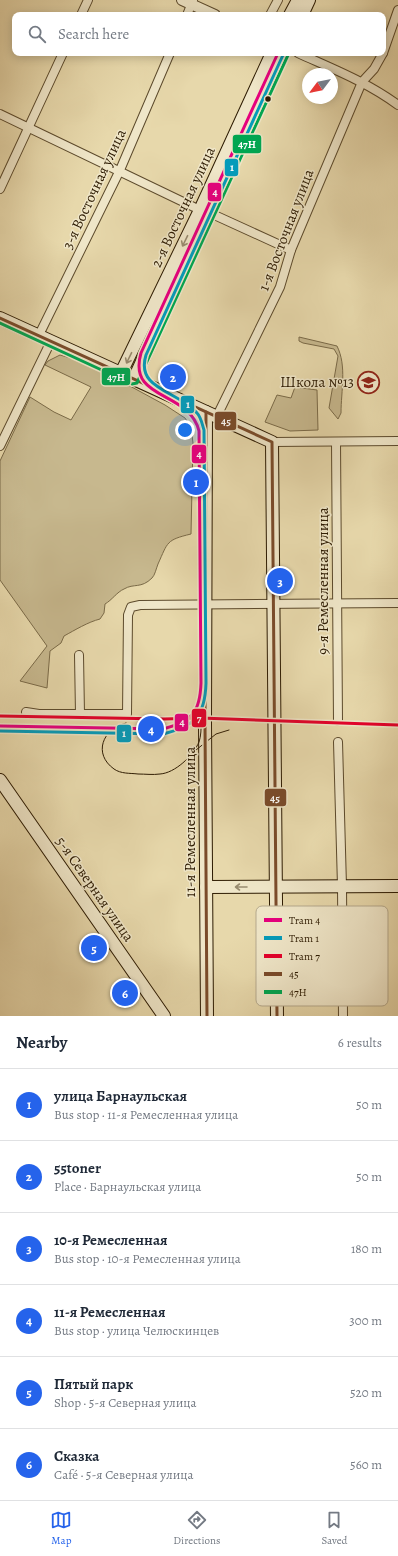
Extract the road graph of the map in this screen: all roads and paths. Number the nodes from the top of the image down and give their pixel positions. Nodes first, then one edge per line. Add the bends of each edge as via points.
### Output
1 (88, 0) edge
2 (278, 0) edge
3 (298, 0) edge
4 (309, 0) edge
5 (189, 1) edge
6 (398, 10) edge
7 (82, 12) edge
8 (187, 12) edge
9 (209, 12) edge
10 (272, 12) edge
11 (292, 12) edge
12 (303, 12) edge
13 (386, 44) edge
14 (62, 56) edge
15 (169, 56) edge
16 (271, 56) edge
17 (282, 56) edge
18 (305, 56) edge
19 (381, 56) edge
20 (362, 82) junction
21 (398, 105) edge
22 (0, 114) edge
23 (28, 127) junction
24 (120, 170) junction
25 (0, 189) edge
26 (205, 212) junction
27 (291, 250) junction
28 (0, 318) edge
29 (39, 335) junction
30 (51, 341) junction
31 (121, 373) junction
32 (134, 379) junction
33 (211, 415) junction
34 (398, 441) edge
35 (272, 442) junction
36 (336, 442) junction
37 (0, 446) edge
38 (398, 603) edge
39 (205, 604) junction
40 (274, 604) junction
41 (337, 604) junction
42 (79, 655) dead end
43 (26, 712) dead end
44 (80, 714) junction
45 (338, 721) dead end
46 (338, 742) dead end
47 (0, 780) edge
48 (342, 886) junction
49 (398, 886) edge
50 (206, 887) junction
51 (276, 888) junction
52 (276, 906) edge
53 (342, 906) edge
54 (207, 1000) junction
55 (277, 1006) edge
56 (161, 1011) edge
57 (168, 1016) edge
58 (200, 1016) edge
59 (207, 1016) edge
60 (277, 1016) edge

1 - 7 street
2 - 10 street
3 - 11 main road
4 - 12 main road
5 - 8 street
5 - 9 street
6 - 13 street, 1-я Восточная улица
14 - 23 street
15 - 24 street, 3-я Восточная улица
16 - 26 main road, 2-я Восточная улица
17 - 26 main road, 2-я Восточная улица
18 - 20 street
19 - 20 street, 1-я Восточная улица
20 - 21 street
20 - 27 street, 1-я Восточная улица
22 - 23 street
23 - 24 street
23 - 25 street
24 - 26 street
24 - 29 street, 3-я Восточная улица
26 - 27 street
26 -> 31 main road, 2-я Восточная улица
26 - 32 main road, 2-я Восточная улица
27 - 33 street, 1-я Восточная улица via 280,287
28 - 29 main road
29 - 30 main road
30 - 31 main road
30 - 37 street
31 - 32 main road
32 - 33 main road
33 - 35 main road
33 - 39 main road, 11-я Ремесленная улица
34 - 36 street
35 - 36 street
35 - 40 main road
36 - 41 street, 9-я Ремесленная улица
38 - 41 street
39 - 40 street
39 - 44 street via 131,607 128,615 127,714
39 - 50 main road, 11-я Ремесленная улица
40 - 41 street
40 - 51 main road
41 - 45 street, 9-я Ремесленная улица
42 - 44 street
43 - 44 street
46 - 48 street
47 - 56 main road, 5-я Северная улица
48 - 49 main road
48 - 51 main road
48 - 53 street
51 -> 50 main road
50 - 54 main road, 11-я Ремесленная улица
51 - 52 main road
54 - 58 main road
54 - 59 main road, 11-я Ремесленная улица
55 - 60 main road
56 - 57 main road, 5-я Северная улица

